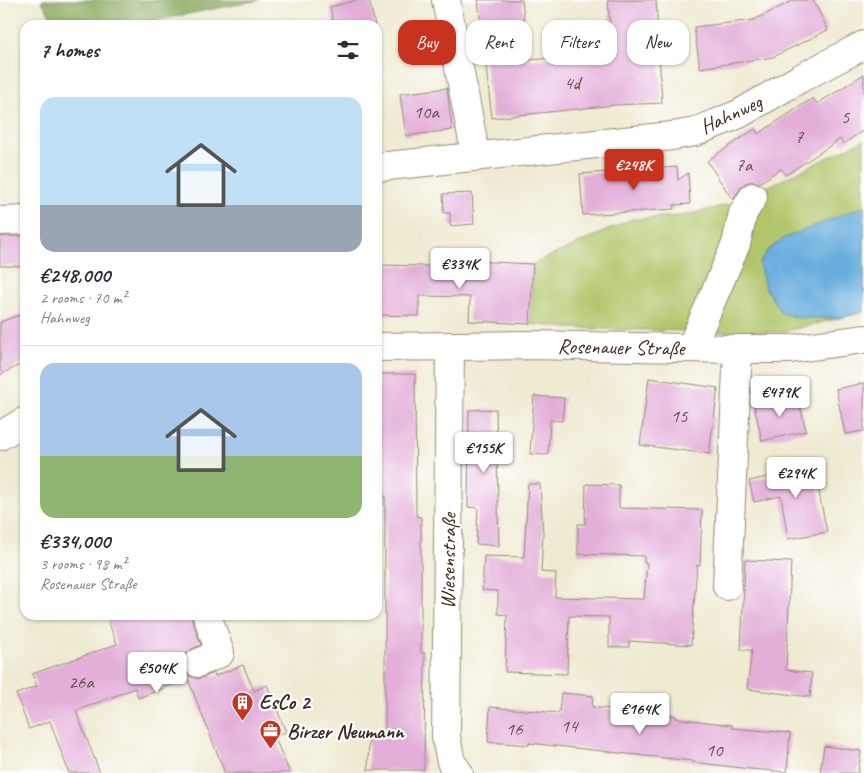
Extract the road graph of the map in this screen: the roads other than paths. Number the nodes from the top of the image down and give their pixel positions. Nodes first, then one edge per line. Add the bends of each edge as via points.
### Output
1 (446, 0) edge
2 (864, 45) edge
3 (476, 157) junction
4 (382, 168) edge
5 (753, 197) dead end
6 (20, 220) edge
7 (0, 221) edge
8 (864, 339) edge
9 (450, 346) junction
10 (382, 347) edge
11 (691, 348) junction
12 (738, 349) junction
13 (20, 424) edge
14 (0, 436) edge
15 (727, 586) dead end
16 (209, 620) edge
17 (198, 663) dead end
18 (458, 773) edge

1 - 3 street
2 - 3 street, Hahnweg via 740,114 695,132
3 - 4 street, Hahnweg
5 - 11 street via 743,213 736,244
6 - 7 street
8 - 12 street, Rosenauer Straße via 790,349
9 - 10 street, Rosenauer Straße
9 - 11 street, Rosenauer Straße
9 - 18 street, Wiesenstraße via 446,737 451,762
11 - 12 street, Rosenauer Straße
12 - 15 street
13 - 14 street
16 - 17 street via 220,654

